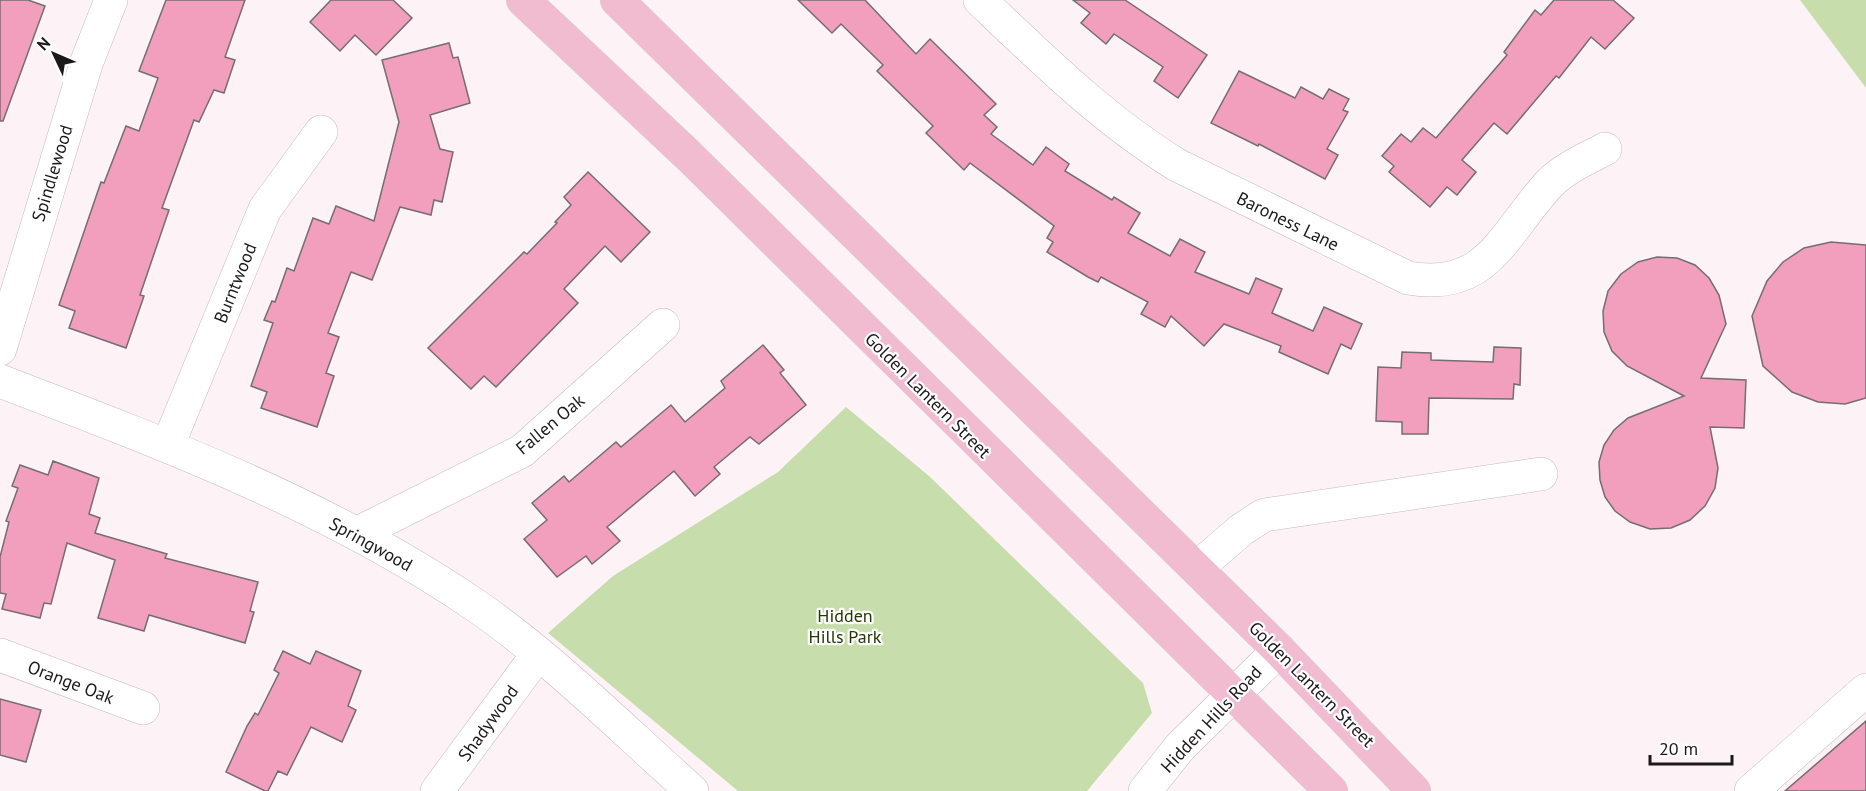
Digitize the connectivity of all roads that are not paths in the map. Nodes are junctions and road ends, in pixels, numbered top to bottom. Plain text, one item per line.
1 (111, 0) edge
2 (523, 0) edge
3 (617, 0) edge
4 (985, 2) edge
5 (321, 132) dead end
6 (1605, 149) dead end
7 (663, 325) dead end
8 (0, 349) edge
9 (0, 381) edge
10 (168, 445) junction
11 (1541, 474) dead end
12 (358, 533) junction
13 (1197, 568) junction
14 (1279, 650) junction
15 (538, 654) junction
16 (0, 655) edge
17 (1866, 690) edge
18 (1233, 692) junction
19 (143, 708) dead end
20 (437, 791) edge
21 (692, 791) edge
22 (1145, 791) edge
23 (1331, 791) edge
24 (1414, 791) edge
25 (1751, 791) edge

1 - 8 street, Spindlewood
2 - 18 main road, Golden Lantern Street
3 - 13 main road, Golden Lantern Street
4 - 6 street, Baroness Lane
5 - 10 street, Burntwood
7 - 12 street, Fallen Oak
9 - 10 street, Springwood
10 - 12 street, Springwood
11 - 13 street
12 - 15 street, Springwood
13 - 14 main road, Golden Lantern Street
14 - 18 street, Hidden Hills Road
14 - 24 main road, Golden Lantern Street
15 - 20 street, Shadywood
15 - 21 street, Springwood
16 - 19 street, Orange Oak
17 - 25 street
18 - 22 street, Hidden Hills Road
18 - 23 main road, Golden Lantern Street

